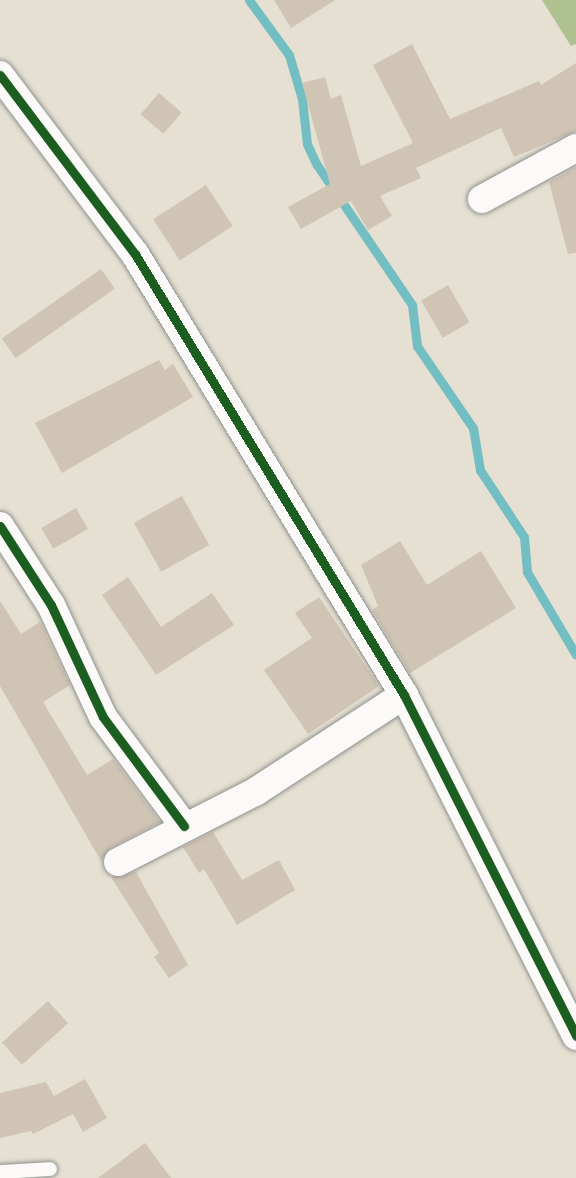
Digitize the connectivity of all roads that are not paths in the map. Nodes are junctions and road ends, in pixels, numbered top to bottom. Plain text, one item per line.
1 (0, 75) edge
2 (576, 148) edge
3 (482, 199) dead end
4 (0, 526) edge
5 (404, 695) junction
6 (184, 826) junction
7 (118, 862) dead end
8 (576, 1036) edge
9 (50, 1169) dead end
10 (0, 1172) edge

1 - 5 street
2 - 3 street
4 - 6 street
5 - 6 street
5 - 8 street
6 - 7 street
9 - 10 lane

